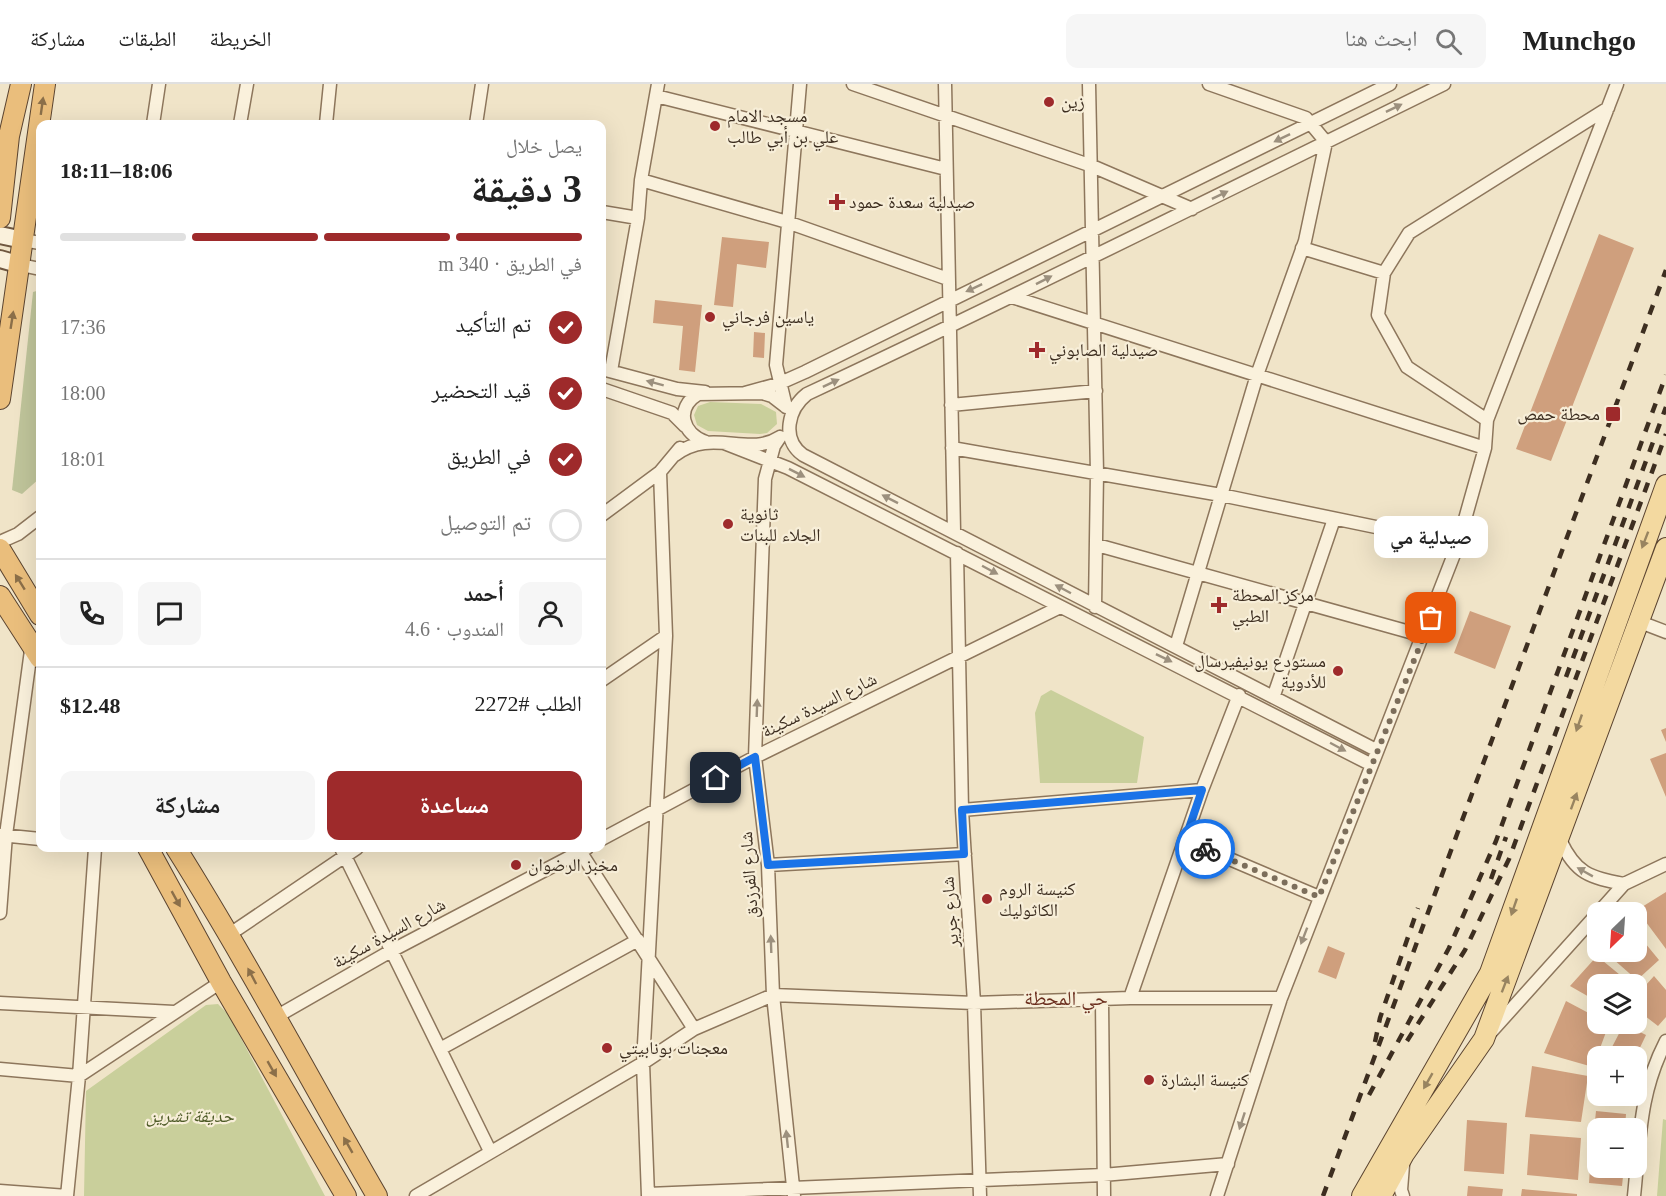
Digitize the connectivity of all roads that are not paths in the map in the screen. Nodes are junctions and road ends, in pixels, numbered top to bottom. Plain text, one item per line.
1 (21, 84) edge
2 (45, 84) edge
3 (159, 84) edge
4 (247, 84) edge
5 (330, 84) edge
6 (482, 84) edge
7 (800, 84) edge
8 (853, 84) edge
9 (945, 84) edge
10 (1089, 84) edge
11 (1209, 84) edge
12 (1390, 84) edge
13 (1444, 84) edge
14 (1617, 84) edge
15 (657, 90) edge
16 (1608, 108) junction
17 (946, 116) junction
18 (42, 120) edge
19 (154, 120) edge
20 (241, 120) edge
21 (326, 120) edge
22 (477, 120) edge
23 (1311, 124) junction
24 (795, 130) junction
25 (1326, 142) junction
26 (1092, 166) junction
27 (946, 170) junction
28 (641, 180) junction
29 (36, 193) edge
30 (1163, 196) junction
31 (1192, 209) junction
32 (606, 213) edge
33 (0, 218) edge
34 (638, 218) junction
35 (787, 222) junction
36 (1091, 233) junction
37 (0, 235) edge
38 (32, 242) edge
39 (1302, 248) junction
40 (1091, 256) junction
41 (0, 259) edge
42 (31, 267) edge
43 (1384, 273) junction
44 (948, 279) junction
45 (1012, 297) junction
46 (948, 301) junction
47 (1094, 323) junction
48 (950, 327) junction
49 (776, 365) junction
50 (606, 370) edge
51 (1257, 375) junction
52 (778, 384) junction
53 (606, 390) edge
54 (1096, 391) junction
55 (709, 392) junction
56 (749, 392) junction
57 (0, 399) edge
58 (951, 405) junction
59 (787, 413) junction
60 (1487, 420) junction
61 (684, 424) junction
62 (780, 437) junction
63 (706, 442) junction
64 (724, 443) junction
65 (952, 448) junction
66 (1485, 448) junction
67 (746, 450) junction
68 (675, 455) junction
69 (769, 459) junction
70 (660, 472) junction
71 (1097, 473) junction
72 (765, 479) junction
73 (1666, 485) edge
74 (1221, 495) junction
75 (606, 512) edge
76 (1334, 519) junction
77 (36, 520) edge
78 (954, 531) junction
79 (0, 542) edge
80 (1458, 544) junction
81 (1097, 545) junction
82 (1666, 548) edge
83 (0, 549) edge
84 (957, 553) junction
85 (1200, 573) junction
86 (0, 596) edge
87 (1305, 603) junction
88 (1060, 607) junction
89 (1095, 607) junction
90 (36, 608) edge
91 (1640, 622) junction
92 (1666, 632) edge
93 (666, 636) junction
94 (1424, 636) junction
95 (1176, 646) junction
96 (36, 650) edge
97 (958, 657) junction
98 (606, 677) edge
99 (1239, 695) junction
100 (1274, 695) junction
101 (1376, 750) junction
102 (755, 757) junction
103 (1371, 764) junction
104 (1202, 790) junction
105 (656, 809) junction
106 (962, 810) junction
107 (3, 835) edge
108 (606, 837) edge
109 (36, 839) edge
110 (1185, 840) junction
111 (1560, 840) junction
112 (95, 852) edge
113 (150, 852) edge
114 (179, 852) edge
115 (343, 852) edge
116 (576, 852) edge
117 (584, 852) edge
118 (964, 854) junction
119 (1666, 864) edge
120 (768, 865) junction
121 (1624, 884) junction
122 (1319, 897) junction
123 (1608, 902) edge
124 (0, 913) edge
125 (1587, 925) edge
126 (230, 934) junction
127 (638, 940) junction
128 (392, 951) junction
129 (648, 959) junction
130 (221, 982) junction
131 (773, 995) junction
132 (1130, 998) junction
133 (1281, 998) junction
134 (1102, 1001) junction
135 (0, 1003) edge
136 (974, 1003) junction
137 (82, 1007) junction
138 (174, 1012) junction
139 (274, 1018) junction
140 (694, 1029) junction
141 (1484, 1039) junction
142 (1666, 1041) edge
143 (440, 1049) junction
144 (643, 1063) junction
145 (0, 1069) edge
146 (79, 1077) junction
147 (490, 1151) junction
148 (1404, 1154) junction
149 (1228, 1164) junction
150 (1103, 1175) junction
151 (979, 1179) junction
152 (0, 1191) edge
153 (794, 1191) edge
154 (648, 1195) edge
155 (345, 1196) edge
156 (377, 1196) edge
157 (416, 1196) edge
158 (980, 1196) edge
159 (1104, 1196) edge
160 (1217, 1196) edge
161 (1362, 1196) edge
162 (1381, 1196) edge
163 (1403, 1196) edge
164 (1634, 1196) edge

1 - 33 highway
18 -> 2 highway
3 - 19 street
4 - 20 street
5 - 21 street
6 - 22 street
7 - 24 street
8 - 17 street
9 - 17 street
10 - 26 street
11 - 23 street
12 - 23 street
25 -> 13 street, شارع الفرزدق
14 - 16 street
15 - 24 street
15 - 28 street
16 - 43 street
16 - 60 street
17 - 26 street
17 - 27 street
23 - 25 street
23 -> 30 street
24 - 27 street
24 - 35 street
31 -> 25 street, شارع الفرزدق
25 - 39 street
26 - 30 street
26 - 36 street
27 - 44 street
28 - 34 street
28 - 35 street
38 -> 29 highway
30 - 31 street
30 - 36 street
31 - 40 street, شارع الفرزدق
32 - 34 street
34 - 50 street
35 - 44 street
35 - 49 street
36 - 40 street
36 -> 46 street
37 - 38 main road
38 - 42 highway
39 - 43 street
39 - 51 street
45 -> 40 street, شارع الفرزدق
40 - 47 street
41 - 42 main road
57 -> 42 highway
43 - 60 street
44 - 46 street
45 - 47 street
45 - 48 street, شارع الفرزدق
46 - 48 street
46 - 52 street
47 - 51 street
47 - 54 street
48 - 58 street
59 -> 48 street, شارع الفرزدق
49 - 52 street
49 - 56 street
55 -> 50 street
51 - 66 street
51 - 74 street
52 - 56 street
52 - 59 street
53 - 61 street
54 - 58 street
54 - 71 street
55 - 56 street
55 - 61 street
56 - 59 street
58 - 65 street
59 - 62 street, شارع الفرزدق
78 -> 59 street
60 - 66 street
61 - 63 street
61 - 68 street
62 - 64 street
62 - 69 street, شارع الفرزدق
63 - 64 street
63 - 68 street
64 - 67 street
65 - 71 street
65 - 78 street
66 - 80 street
67 - 69 street
67 - 72 street
68 - 70 street
69 - 72 street, شارع الفرزدق
69 -> 84 street
70 - 75 street
70 - 93 street
71 - 74 street
71 - 81 street
102 -> 72 street, شارع الفرزدق
73 -> 161 main road
74 - 76 street
74 - 85 street
76 - 80 street
76 - 87 street
77 - 79 street
89 -> 78 street
80 - 94 street
81 - 85 street
81 - 89 street
82 - 91 main road
90 -> 83 highway
84 -> 88 street
84 - 97 street, شارع جرير
85 - 87 street
85 - 95 street
86 - 96 highway
87 - 94 street
87 - 100 street
88 - 97 street, شارع السيدة سكينة
88 -> 99 street
89 - 95 street
91 - 92 street
111 -> 91 main road
93 - 98 street
93 - 105 street
94 - 101 street
95 - 100 street
96 - 107 street
97 - 102 street, شارع السيدة سكينة
97 - 106 street, شارع جرير
99 -> 103 street
99 - 104 street
100 - 101 street
101 - 103 street
102 - 105 street, شارع السيدة سكينة
102 - 120 street, شارع الفرزدق
103 - 122 street
104 - 106 street
104 - 110 street
105 - 108 street, شارع السيدة سكينة
105 - 129 street
106 - 118 street, شارع جرير
107 - 109 street
107 - 124 street
110 - 122 street
110 - 132 street
121 -> 111 street
141 -> 111 main road
112 - 137 street
113 -> 130 highway
114 - 126 highway
115 - 126 street
115 - 128 street
116 - 128 street, شارع السيدة سكينة
117 - 127 street
118 - 120 street
118 - 136 street, شارع جرير
119 - 121 street
131 -> 120 street, شارع الفرزدق
121 - 123 street
122 -> 133 street
125 - 141 street
139 -> 126 highway
127 - 129 street
127 - 143 street
128 - 139 street, شارع السيدة سكينة
128 - 143 street
129 - 140 street
129 - 144 street
130 - 138 street
130 -> 155 highway
131 - 136 street
131 - 140 street
153 -> 131 street, شارع الفرزدق
132 - 133 street
132 - 134 street
133 -> 149 street
134 - 136 street
134 - 150 street
135 - 137 street
136 - 151 street, شارع جرير
137 - 138 street
137 - 146 street
138 - 146 street
156 -> 139 highway
140 - 144 street
141 - 148 main road
142 - 164 street
143 - 147 street
144 - 147 street
144 - 154 street
145 - 146 street
146 - 152 street
147 - 157 street
148 - 162 main road
148 - 163 street
149 - 150 street
149 - 160 street
150 - 151 street
150 - 159 street
151 - 153 street
151 - 158 street, شارع جرير
153 - 154 street

